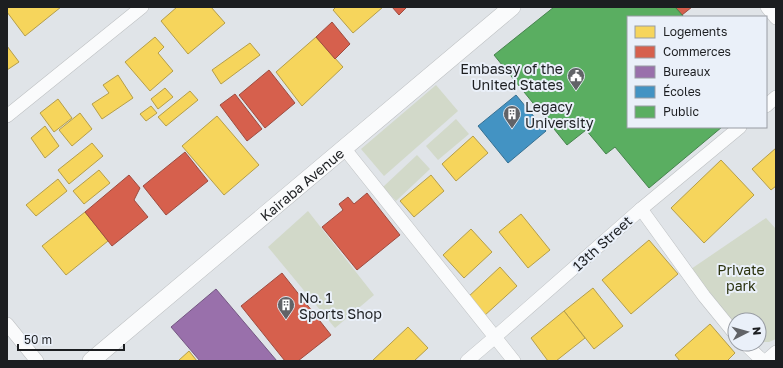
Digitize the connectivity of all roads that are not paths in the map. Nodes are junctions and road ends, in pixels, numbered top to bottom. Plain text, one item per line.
1 (142, 7) edge
2 (512, 7) edge
3 (767, 7) edge
4 (776, 18) edge
5 (776, 97) edge
6 (767, 105) edge
7 (7, 116) edge
8 (739, 128) edge
9 (344, 148) junction
10 (641, 208) junction
11 (7, 324) edge
12 (727, 324) edge
13 (494, 338) junction
14 (754, 352) edge
15 (776, 352) edge
16 (37, 361) edge
17 (90, 361) edge
18 (466, 361) edge
19 (514, 361) edge
20 (765, 361) edge

1 - 7 street
2 - 9 street, Kairaba Avenue
3 - 4 street
5 - 6 street
8 - 10 street, 13th Street
9 - 13 street
9 - 17 street, Kairaba Avenue
10 - 12 street
10 - 13 street, 13th Street
11 - 16 street
13 - 18 street, 13th Street
13 - 19 street
14 - 20 street
15 - 20 street

